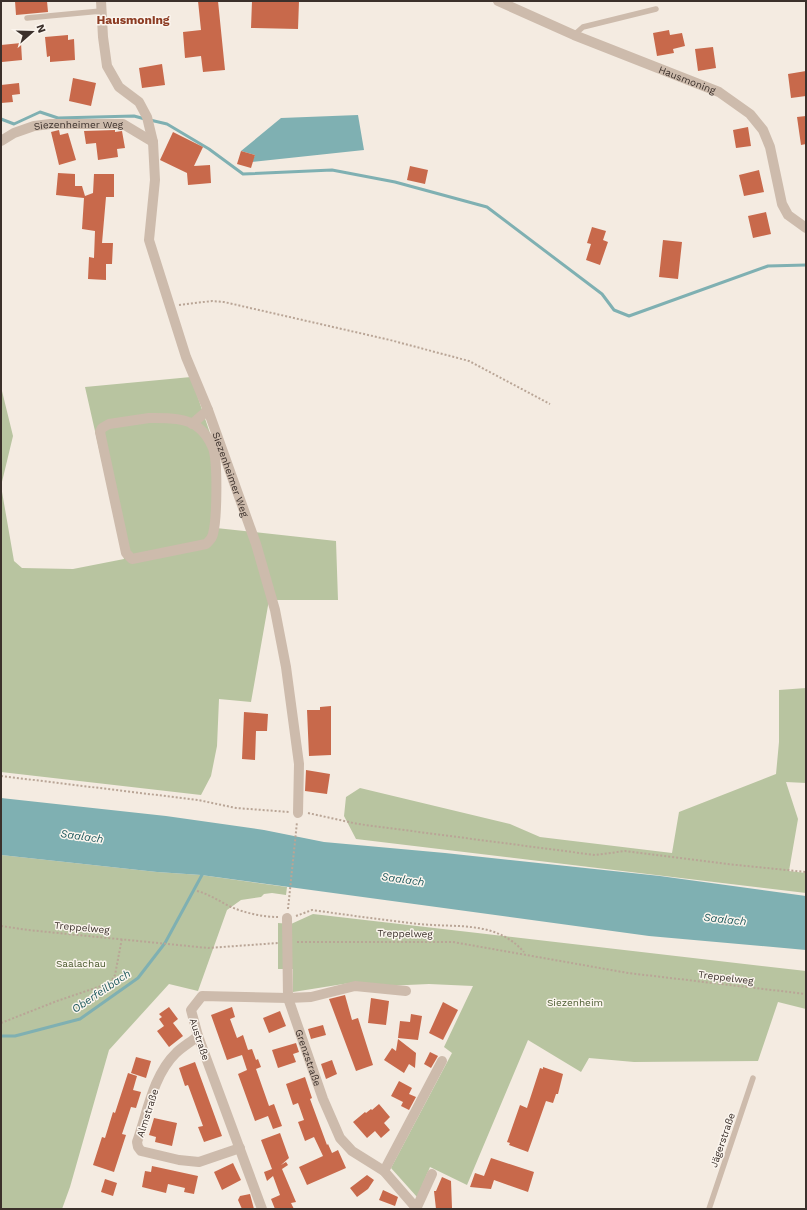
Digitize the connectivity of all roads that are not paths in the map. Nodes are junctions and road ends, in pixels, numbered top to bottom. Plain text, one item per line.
1 (498, 1) edge
2 (101, 6) edge
3 (656, 9) dead end
4 (27, 18) dead end
5 (574, 34) junction
6 (1, 142) edge
7 (153, 142) junction
8 (806, 228) edge
9 (208, 410) junction
10 (192, 424) junction
11 (298, 816) road end
12 (287, 915) road end
13 (406, 991) dead end
14 (288, 998) junction
15 (198, 1036) junction
16 (442, 1061) dead end
17 (753, 1078) dead end
18 (240, 1148) junction
19 (384, 1172) junction
20 (432, 1174) dead end
21 (417, 1208) edge
22 (262, 1209) edge
23 (709, 1209) edge

1 - 5 street, Hausmoning
2 - 4 lane
2 - 7 street, Siezenheimer Weg
3 - 5 lane
5 - 8 street, Hausmoning
6 - 7 street, Siezenheimer Weg
7 - 9 street, Siezenheimer Weg
9 - 10 street
9 - 11 street, Siezenheimer Weg
10 - 10 street
12 - 14 street, Grenzstraße
13 - 14 street, Austraße
14 - 15 street, Austraße
14 - 19 street, Grenzstraße
15 - 18 street, Austraße
15 - 18 street, Almstraße
16 - 19 street
17 - 23 lane, Jägerstraße
18 - 22 street, Austraße
19 - 21 street, Grenzstraße
20 - 21 street

